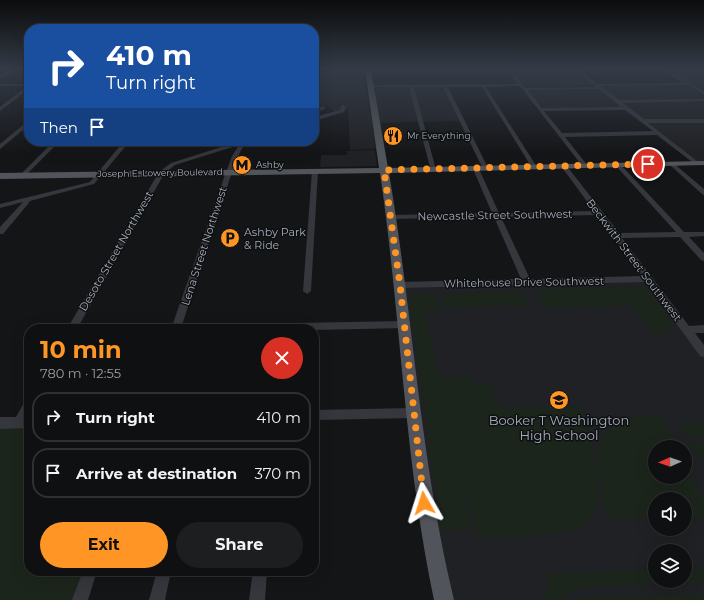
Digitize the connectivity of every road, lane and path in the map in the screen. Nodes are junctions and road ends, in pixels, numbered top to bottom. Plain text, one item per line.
1 (16, 98) edge
2 (373, 98) edge
3 (414, 98) edge
4 (454, 98) edge
5 (491, 98) edge
6 (531, 98) edge
7 (613, 98) edge
8 (704, 100) edge
9 (618, 102) junction
10 (343, 107) dead end
11 (1, 108) edge
12 (323, 108) dead end
13 (627, 108) junction
14 (319, 109) edge
15 (540, 110) junction
16 (319, 118) edge
17 (643, 121) junction
18 (704, 121) edge
19 (24, 126) edge
20 (659, 133) junction
21 (560, 135) junction
22 (52, 146) edge
23 (123, 146) edge
24 (229, 146) edge
25 (241, 146) edge
26 (0, 147) edge
27 (701, 163) edge
28 (672, 164) junction
29 (618, 165) junction
30 (564, 166) junction
31 (585, 166) junction
32 (534, 167) junction
33 (480, 168) junction
34 (384, 170) junction
35 (433, 170) junction
36 (315, 171) junction
37 (229, 172) junction
38 (160, 173) junction
39 (99, 174) junction
40 (0, 176) edge
41 (22, 176) junction
42 (704, 193) edge
43 (27, 199) junction
44 (0, 206) edge
45 (599, 213) junction
46 (497, 215) junction
47 (391, 218) junction
48 (0, 232) edge
49 (682, 234) junction
50 (704, 234) edge
51 (616, 236) junction
52 (704, 258) edge
53 (648, 279) junction
54 (527, 282) junction
55 (400, 285) junction
56 (307, 291) dead end
57 (75, 324) edge
58 (178, 324) edge
59 (404, 325) junction
60 (319, 326) edge
61 (704, 329) edge
62 (686, 330) junction
63 (704, 353) edge
64 (414, 413) junction
65 (319, 415) edge
66 (0, 423) edge
67 (24, 423) edge
68 (88, 576) edge
69 (163, 576) edge
70 (259, 576) edge
71 (80, 600) edge
72 (157, 600) edge
73 (257, 600) edge
74 (444, 600) edge

1 - 11 street
2 - 34 main road
3 - 35 street
4 - 33 street
5 - 32 street
6 - 15 street
7 - 9 street
8 - 9 street
9 - 13 street
10 - 16 street
12 - 14 street
13 - 15 street
13 - 17 street
15 - 21 street
17 - 18 street
17 - 20 street
19 - 26 street
20 - 21 street
20 - 27 street
21 - 31 street
22 - 41 street
23 - 39 street
24 - 38 street
25 - 37 street, Lena Street Northwest
27 - 28 main road, Joseph E. Lowery Boulevard
28 - 29 main road, Joseph E. Lowery Boulevard
28 - 42 street
29 - 31 main road, Joseph E. Lowery Boulevard
29 - 49 street
30 - 31 main road, Joseph E. Lowery Boulevard
30 - 32 main road, Joseph E. Lowery Boulevard
30 - 45 street, Beckwith Street Southwest
32 - 33 main road, Joseph E. Lowery Boulevard
33 - 35 main road, Joseph E. Lowery Boulevard
33 - 46 street
34 - 35 main road, Joseph E. Lowery Boulevard
34 - 36 main road, Joseph E. Lowery Boulevard
34 - 47 main road
36 - 37 main road, Joseph E. Lowery Boulevard
36 - 56 street
37 - 38 main road, Joseph E. Lowery Boulevard
37 - 58 street, Lena Street Northwest
38 - 39 main road, Joseph E. Lowery Boulevard
38 - 57 street, Desoto Street Northwest
39 - 41 main road, Joseph E. Lowery Boulevard
39 - 43 street
40 - 41 main road, Joseph E. Lowery Boulevard
43 - 44 street
43 - 48 street
45 - 46 street, Newcastle Street Southwest
45 - 51 street, Beckwith Street Southwest
46 - 47 street, Newcastle Street Southwest
46 - 54 street
47 - 55 main road
49 - 50 street
49 - 51 street
49 - 52 street
51 - 53 street, Beckwith Street Southwest
53 - 54 street, Whitehouse Drive Southwest
53 - 62 street, Beckwith Street Southwest
54 - 55 street, Whitehouse Drive Southwest
55 - 59 main road
59 - 60 street
59 - 64 main road
61 - 62 street
62 - 63 street, Beckwith Street Southwest
64 - 65 street
64 - 74 main road
66 - 67 street
68 - 71 street
69 - 72 street
70 - 73 street

